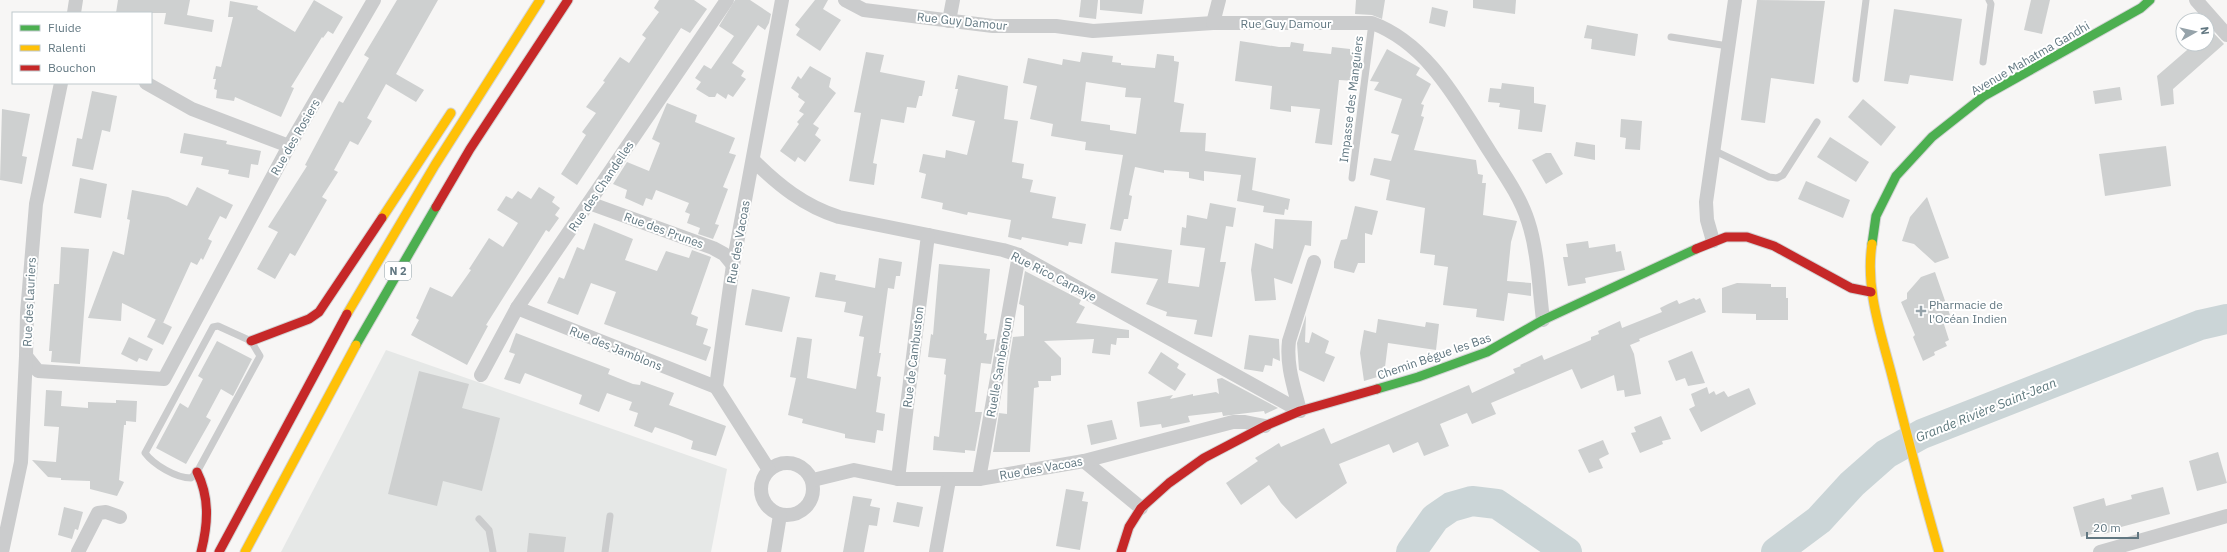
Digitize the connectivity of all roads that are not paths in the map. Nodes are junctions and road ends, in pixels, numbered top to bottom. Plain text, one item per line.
1 (76, 0) edge
2 (374, 0) edge
3 (540, 0) edge
4 (568, 0) edge
5 (727, 0) edge
6 (782, 0) edge
7 (846, 0) edge
8 (953, 0) edge
9 (1219, 0) edge
10 (1735, 0) edge
11 (1866, 0) edge
12 (1989, 0) edge
13 (2150, 0) edge
14 (2196, 0) edge
15 (74, 12) edge
16 (949, 21) junction
17 (1213, 23) junction
18 (1372, 23) junction
19 (2227, 35) edge
20 (1671, 37) dead end
21 (1728, 46) junction
22 (1983, 62) dead end
23 (1856, 79) dead end
24 (485, 83) junction
25 (61, 84) edge
26 (148, 84) edge
27 (1817, 122) dead end
28 (289, 146) junction
29 (1713, 150) junction
30 (753, 160) junction
31 (1352, 178) dead end
32 (589, 203) junction
33 (928, 235) junction
34 (1713, 241) junction
35 (1019, 256) junction
36 (1314, 262) dead end
37 (733, 265) junction
38 (218, 275) joint
39 (1872, 292) junction
40 (517, 308) junction
41 (1543, 320) junction
42 (251, 341) junction
43 (26, 356) junction
44 (481, 375) dead end
45 (716, 387) junction
46 (1300, 411) junction
47 (1265, 426) junction
48 (1084, 461) junction
49 (769, 470) junction
50 (197, 472) junction
51 (898, 479) junction
52 (979, 479) junction
53 (813, 480) junction
54 (949, 480) junction
55 (1141, 508) junction
56 (780, 515) junction
57 (610, 516) dead end
58 (2227, 516) edge
59 (120, 517) dead end
60 (479, 519) dead end
61 (2, 544) edge
62 (78, 552) edge
63 (201, 552) edge
64 (218, 552) edge
65 (245, 552) edge
66 (493, 552) edge
67 (605, 552) edge
68 (774, 552) edge
69 (936, 552) edge
70 (1121, 552) edge
71 (1940, 552) edge
72 (2100, 552) edge

1 - 15 street
2 - 28 street, Rue des Rosiers
3 - 24 main road, N 2
4 - 65 main road, N 2
5 - 32 street, Rue des Chandelles
6 - 30 street, Rue des Vacoas
7 - 16 street, Rue Guy Damour
8 - 16 street
9 - 17 street
10 - 21 street
11 - 23 lane
12 - 22 lane
13 - 39 main road, Avenue Mahatma Gandhi
14 - 19 street
16 - 17 street, Rue Guy Damour
17 - 18 street, Rue Guy Damour
18 - 31 lane, Impasse des Manguiers
18 - 41 street, Rue Guy Damour
20 - 21 lane
21 - 29 street
24 - 42 main road
24 - 64 main road, N 2
25 - 43 street, Rue des Lauriers
26 - 28 street
27 - 29 lane
28 - 38 street, Rue des Rosiers
29 - 34 street
30 - 33 street, Rue Rico Carpaye
30 - 37 street, Rue des Vacoas
32 - 37 street, Rue des Prunes
32 - 40 street, Rue des Chandelles
33 - 35 street, Rue Rico Carpaye
33 - 51 street, Rue de Cambuston
34 - 39 main road, Chemin Bégue les Bas
34 - 41 main road, Chemin Bégue les Bas
35 - 46 street, Rue Rico Carpaye
35 - 52 street, Ruelle Sambenoun
36 - 46 street
37 - 45 street, Rue des Vacoas
38 - 43 street, Rue des Lauriers
39 - 71 main road, Avenue Mahatma Gandhi
40 - 44 street, Rue des Chandelles
40 - 45 street, Rue des Jamblons
41 - 46 main road, Chemin Bégue les Bas
42 - 50 lane
42 - 50 lane
43 - 61 street
45 - 49 street
46 - 47 main road, Chemin Bégue les Bas
47 - 48 street, Rue des Vacoas
47 - 55 main road, Chemin Bégue les Bas
48 - 52 street, Rue des Vacoas
48 - 55 street
49 - 53 street
49 - 56 street
50 - 63 main road
51 - 53 street, Rue des Vacoas
51 - 54 street, Rue des Vacoas
52 - 54 street, Rue des Vacoas
53 - 56 street
54 - 69 street
55 - 70 main road, Chemin Bégue les Bas
56 - 68 street
57 - 67 lane
58 - 72 street
59 - 62 street
60 - 66 lane

